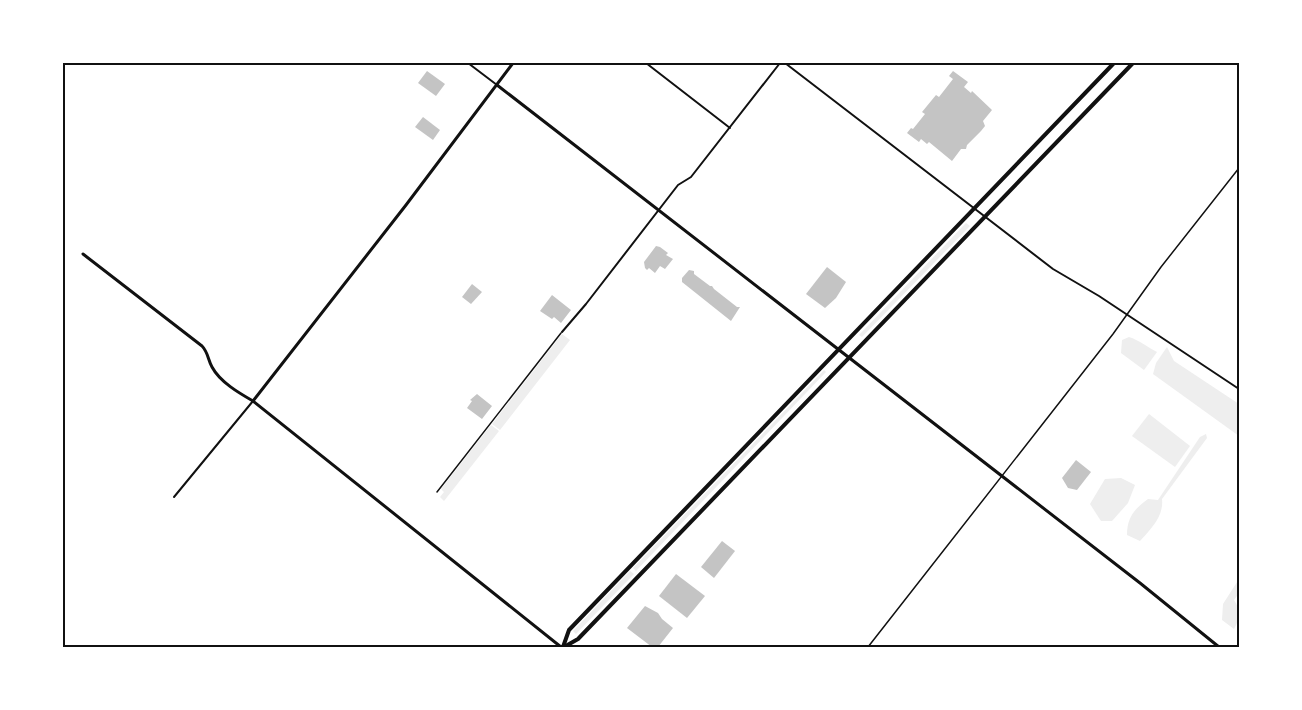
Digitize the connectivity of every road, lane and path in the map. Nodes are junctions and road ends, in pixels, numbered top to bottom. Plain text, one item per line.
1 (468, 63) edge
2 (513, 63) edge
3 (646, 63) edge
4 (780, 63) edge
5 (785, 63) edge
6 (1114, 63) edge
7 (1133, 63) edge
8 (497, 86) junction
9 (730, 129) junction
10 (1239, 168) edge
11 (974, 208) junction
12 (658, 209) junction
13 (986, 217) junction
14 (83, 254) dead end
15 (1128, 315) junction
16 (562, 332) joint
17 (838, 349) junction
18 (849, 358) junction
19 (1239, 389) edge
20 (253, 401) junction
21 (1002, 477) junction
22 (437, 492) dead end
23 (174, 497) dead end
24 (563, 647) edge
25 (868, 647) edge
26 (1219, 647) edge

1 - 8 street
2 - 8 street
3 - 9 street
4 - 9 street
5 - 11 street
6 - 11 main road
7 - 13 main road
8 - 12 street
8 - 20 street
9 - 12 street
10 - 15 street
11 - 13 street
11 - 17 main road
12 - 16 street
12 - 17 street
13 - 15 street
13 - 18 main road
14 - 20 street
15 - 19 street
15 - 21 street
16 - 22 street
17 - 18 street
17 - 24 main road
18 - 21 street
18 - 24 main road
20 - 23 street
20 - 24 street
21 - 25 street
21 - 26 street

